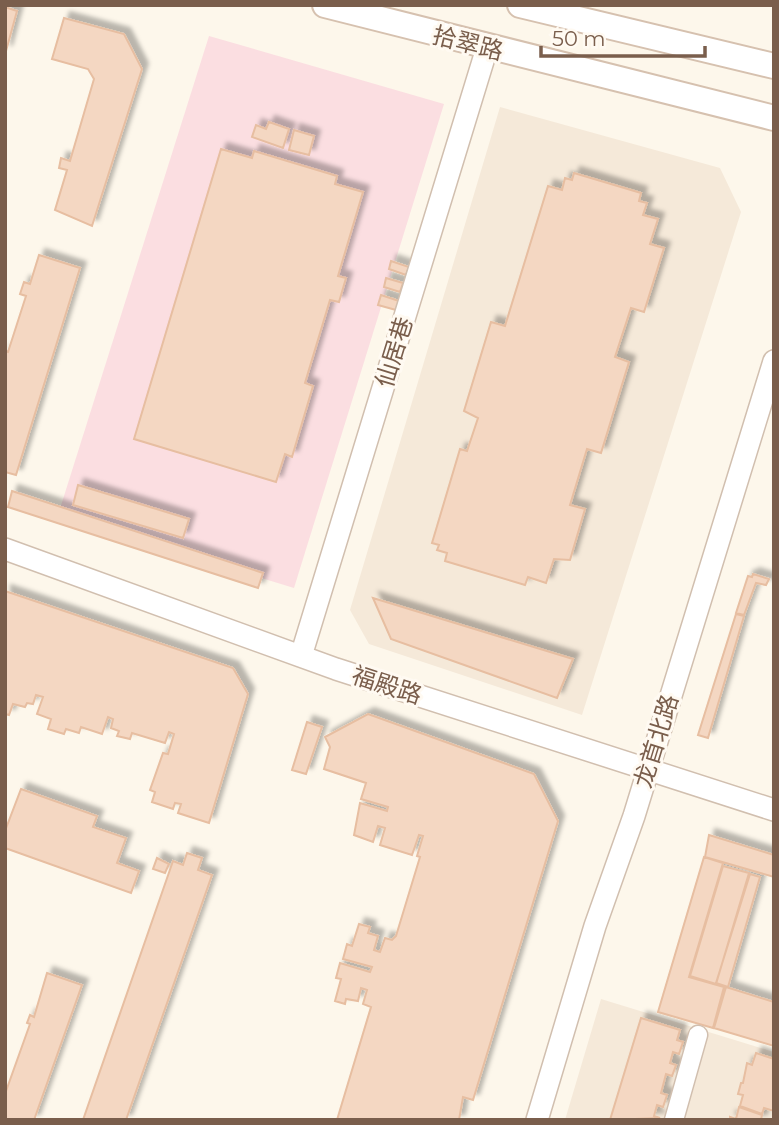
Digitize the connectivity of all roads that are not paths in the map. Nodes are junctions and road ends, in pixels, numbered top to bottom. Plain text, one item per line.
1 (325, 5) edge
2 (520, 5) edge
3 (487, 48) junction
4 (774, 66) edge
5 (774, 118) edge
6 (774, 361) edge
7 (5, 549) edge
8 (301, 656) junction
9 (647, 770) junction
10 (774, 810) edge
11 (698, 1035) dead end
12 (537, 1120) edge
13 (674, 1120) edge

1 - 3 main road, 拾翠路
2 - 4 main road, 拾翠路
3 - 5 main road, 拾翠路
3 - 8 street, 仙居巷
6 - 9 street, 龙首北路
7 - 8 street, 福殿路
8 - 9 street, 福殿路
9 - 10 street, 福殿路
9 - 12 street, 龙首北路
11 - 13 street

